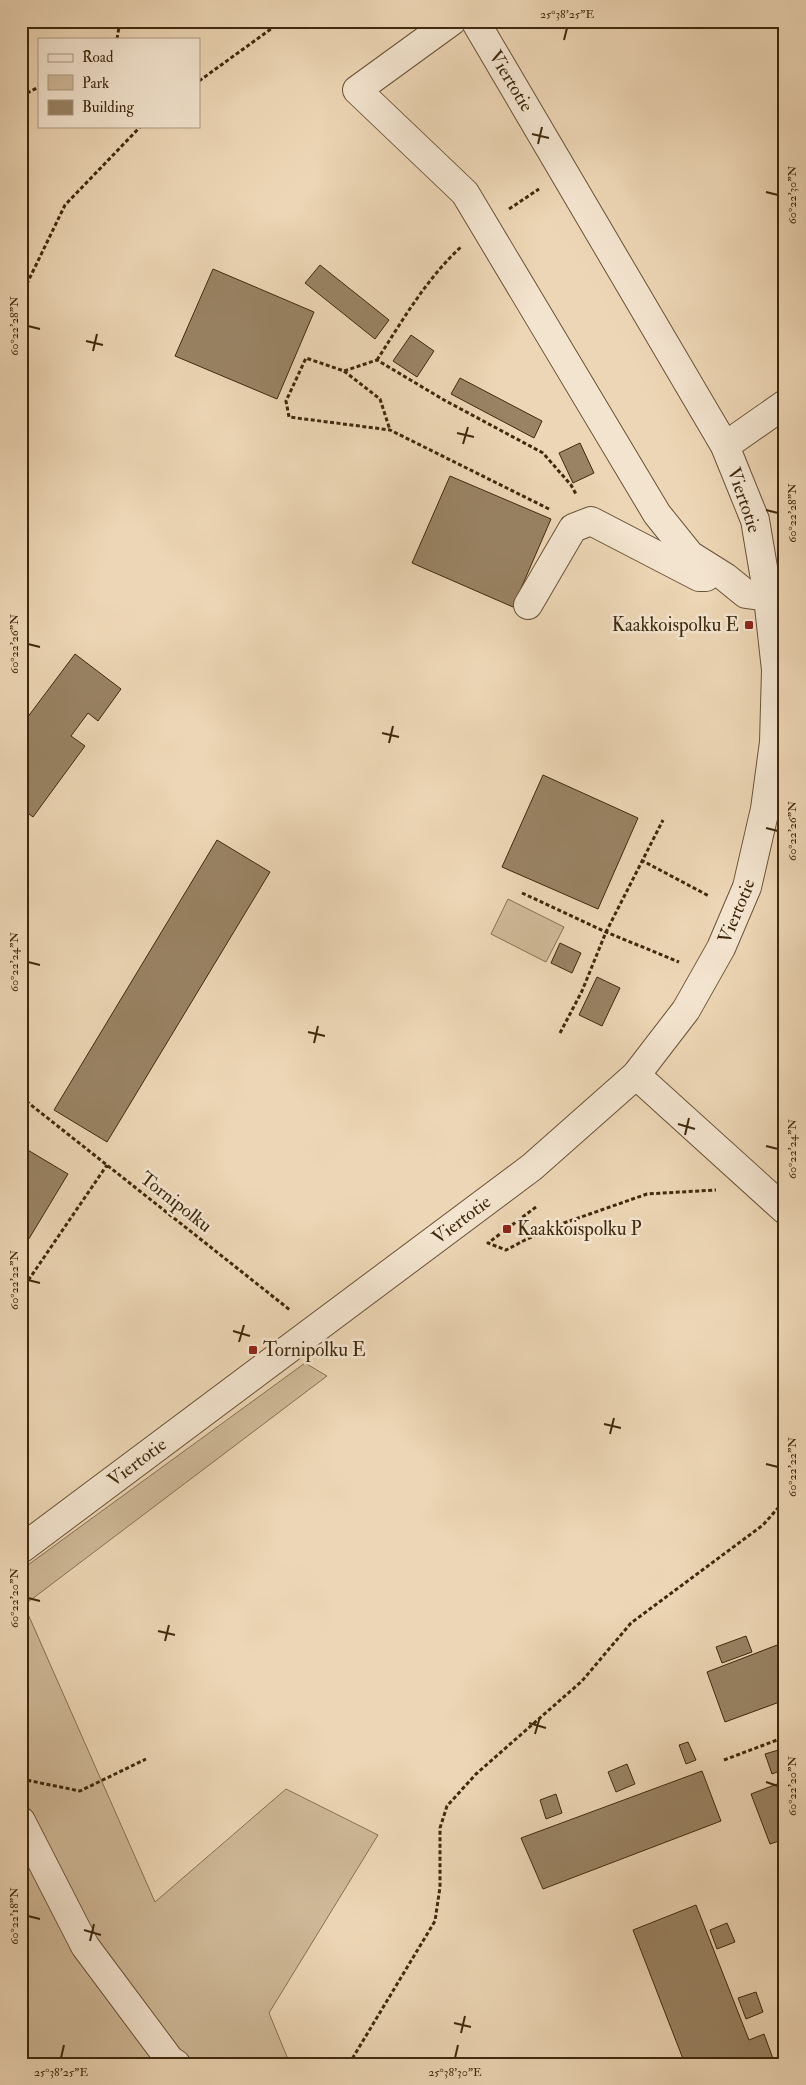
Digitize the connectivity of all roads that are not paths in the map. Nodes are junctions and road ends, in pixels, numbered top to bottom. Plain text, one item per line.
1 (452, 21) edge
2 (475, 21) edge
3 (785, 404) edge
4 (726, 446) junction
5 (725, 577) junction
6 (768, 597) junction
7 (528, 605) dead end
8 (636, 1075) junction
9 (785, 1210) edge
10 (21, 1549) edge
11 (21, 1821) edge
12 (176, 2064) edge

1 - 5 street
2 - 4 street, Viertotie
3 - 4 street
4 - 6 street, Viertotie
5 - 6 street
5 - 7 street
6 - 8 street, Viertotie
8 - 9 street
8 - 10 street, Viertotie
11 - 12 street

